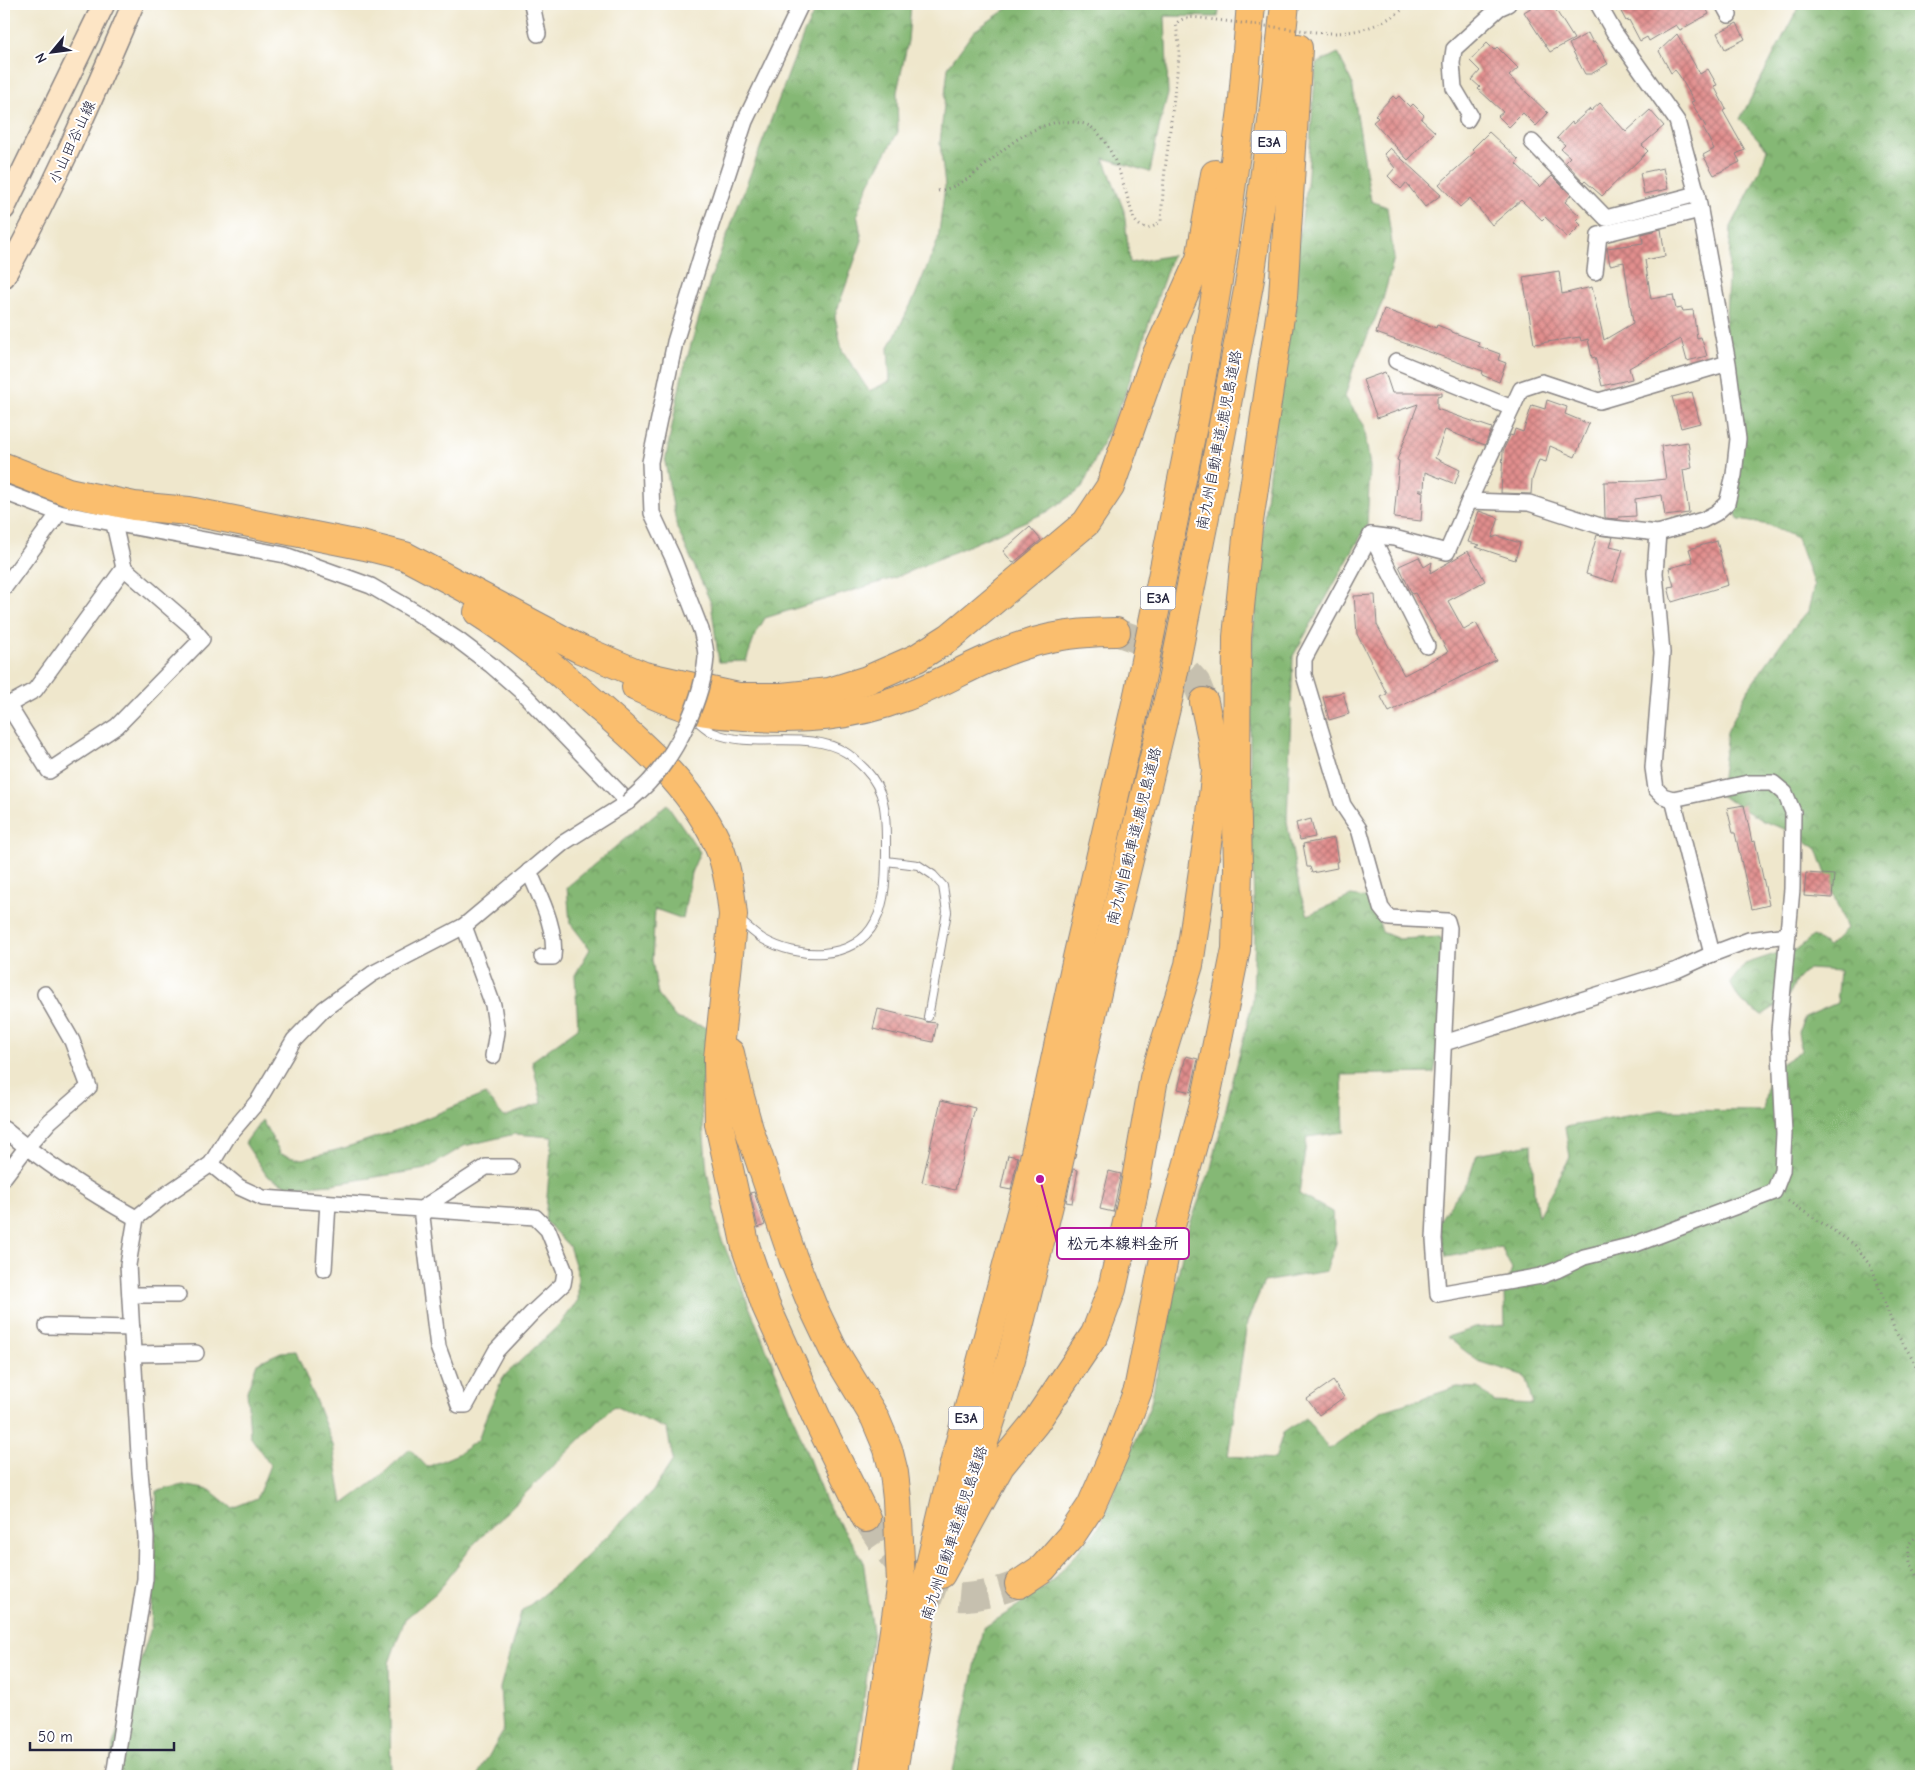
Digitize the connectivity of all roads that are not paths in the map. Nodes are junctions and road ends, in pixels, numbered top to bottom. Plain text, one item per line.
1 (104, 4) edge
2 (133, 4) edge
3 (532, 4) edge
4 (801, 4) edge
5 (1244, 4) edge
6 (1251, 4) edge
7 (1284, 4) edge
8 (1301, 4) edge
9 (1508, 4) edge
10 (1598, 4) edge
11 (538, 34) dead end
12 (1467, 120) dead end
13 (1532, 142) dead end
14 (1697, 194) junction
15 (4, 208) edge
16 (1700, 210) junction
17 (1595, 272) dead end
18 (4, 277) edge
19 (1396, 361) dead end
20 (1728, 363) junction
21 (1512, 408) junction
22 (4, 467) edge
23 (4, 492) edge
24 (1469, 501) junction
25 (59, 513) junction
26 (114, 524) junction
27 (1658, 533) junction
28 (1371, 535) junction
29 (365, 546) junction
30 (124, 568) junction
31 (4, 588) edge
32 (505, 608) junction
33 (1116, 632) tunnel mouth
34 (1427, 646) dead end
35 (672, 702) junction
36 (1204, 702) tunnel mouth
37 (1673, 799) junction
38 (628, 802) junction
39 (886, 861) junction
40 (529, 871) junction
41 (733, 915) junction
42 (464, 926) junction
43 (1787, 935) junction
44 (728, 949) junction
45 (1712, 954) junction
46 (542, 957) dead end
47 (45, 994) dead end
48 (928, 1017) dead end
49 (1444, 1043) junction
50 (493, 1056) dead end
51 (4, 1129) edge
52 (26, 1148) junction
53 (211, 1164) junction
54 (511, 1167) dead end
55 (4, 1175) edge
56 (328, 1203) junction
57 (421, 1209) junction
58 (136, 1218) junction
59 (324, 1269) dead end
60 (130, 1295) junction
61 (178, 1296) dead end
62 (47, 1326) dead end
63 (132, 1328) junction
64 (196, 1353) dead end
65 (133, 1354) junction
66 (866, 1518) tunnel mouth
67 (941, 1574) junction
68 (1019, 1584) tunnel mouth
69 (913, 1653) junction
70 (114, 1776) edge
71 (873, 1776) edge
72 (892, 1776) edge

1 - 15 main road, 小山田谷山線
2 - 18 main road, 小山田谷山線
3 - 11 street
4 - 38 street, bridge
5 - 32 highway
6 - 69 highway, 南九州自動車道;鹿児島道路 / E3A
7 - 67 highway, 南九州自動車道;鹿児島道路 / E3A
8 - 68 highway
9 - 12 street
10 - 14 street
13 - 14 street
14 - 16 street
16 - 17 street
16 - 20 street
19 - 21 street
20 - 21 street
20 - 27 street
21 - 24 street
22 - 29 highway
23 - 25 street
24 - 27 street
24 - 28 street
25 - 26 street
25 - 31 street
26 - 30 street
26 - 38 street
27 - 37 street
28 - 34 street
28 - 49 street
29 - 32 highway
29 - 41 highway
30 - 30 street
32 - 35 highway
33 - 35 highway
35 - 39 lane
36 - 67 highway
37 - 43 street
37 - 45 street
38 - 40 street
39 - 41 lane
39 - 48 lane
40 - 42 street
40 - 46 street
41 - 44 highway
42 - 50 street
42 - 53 street
43 - 45 street
43 - 49 street
44 - 66 highway
44 - 71 highway
45 - 49 street
47 - 52 street
51 - 52 street
52 - 55 street
52 - 58 street
53 - 56 street
53 - 58 street
54 - 57 street
56 - 57 street
56 - 59 street
57 - 57 street
58 - 60 street
60 - 61 street
60 - 63 street
62 - 63 street
63 - 65 street
64 - 65 street
65 - 70 street
67 - 69 highway, 南九州自動車道;鹿児島道路 / E3A
69 - 72 highway, 南九州自動車道;鹿児島道路 / E3A

